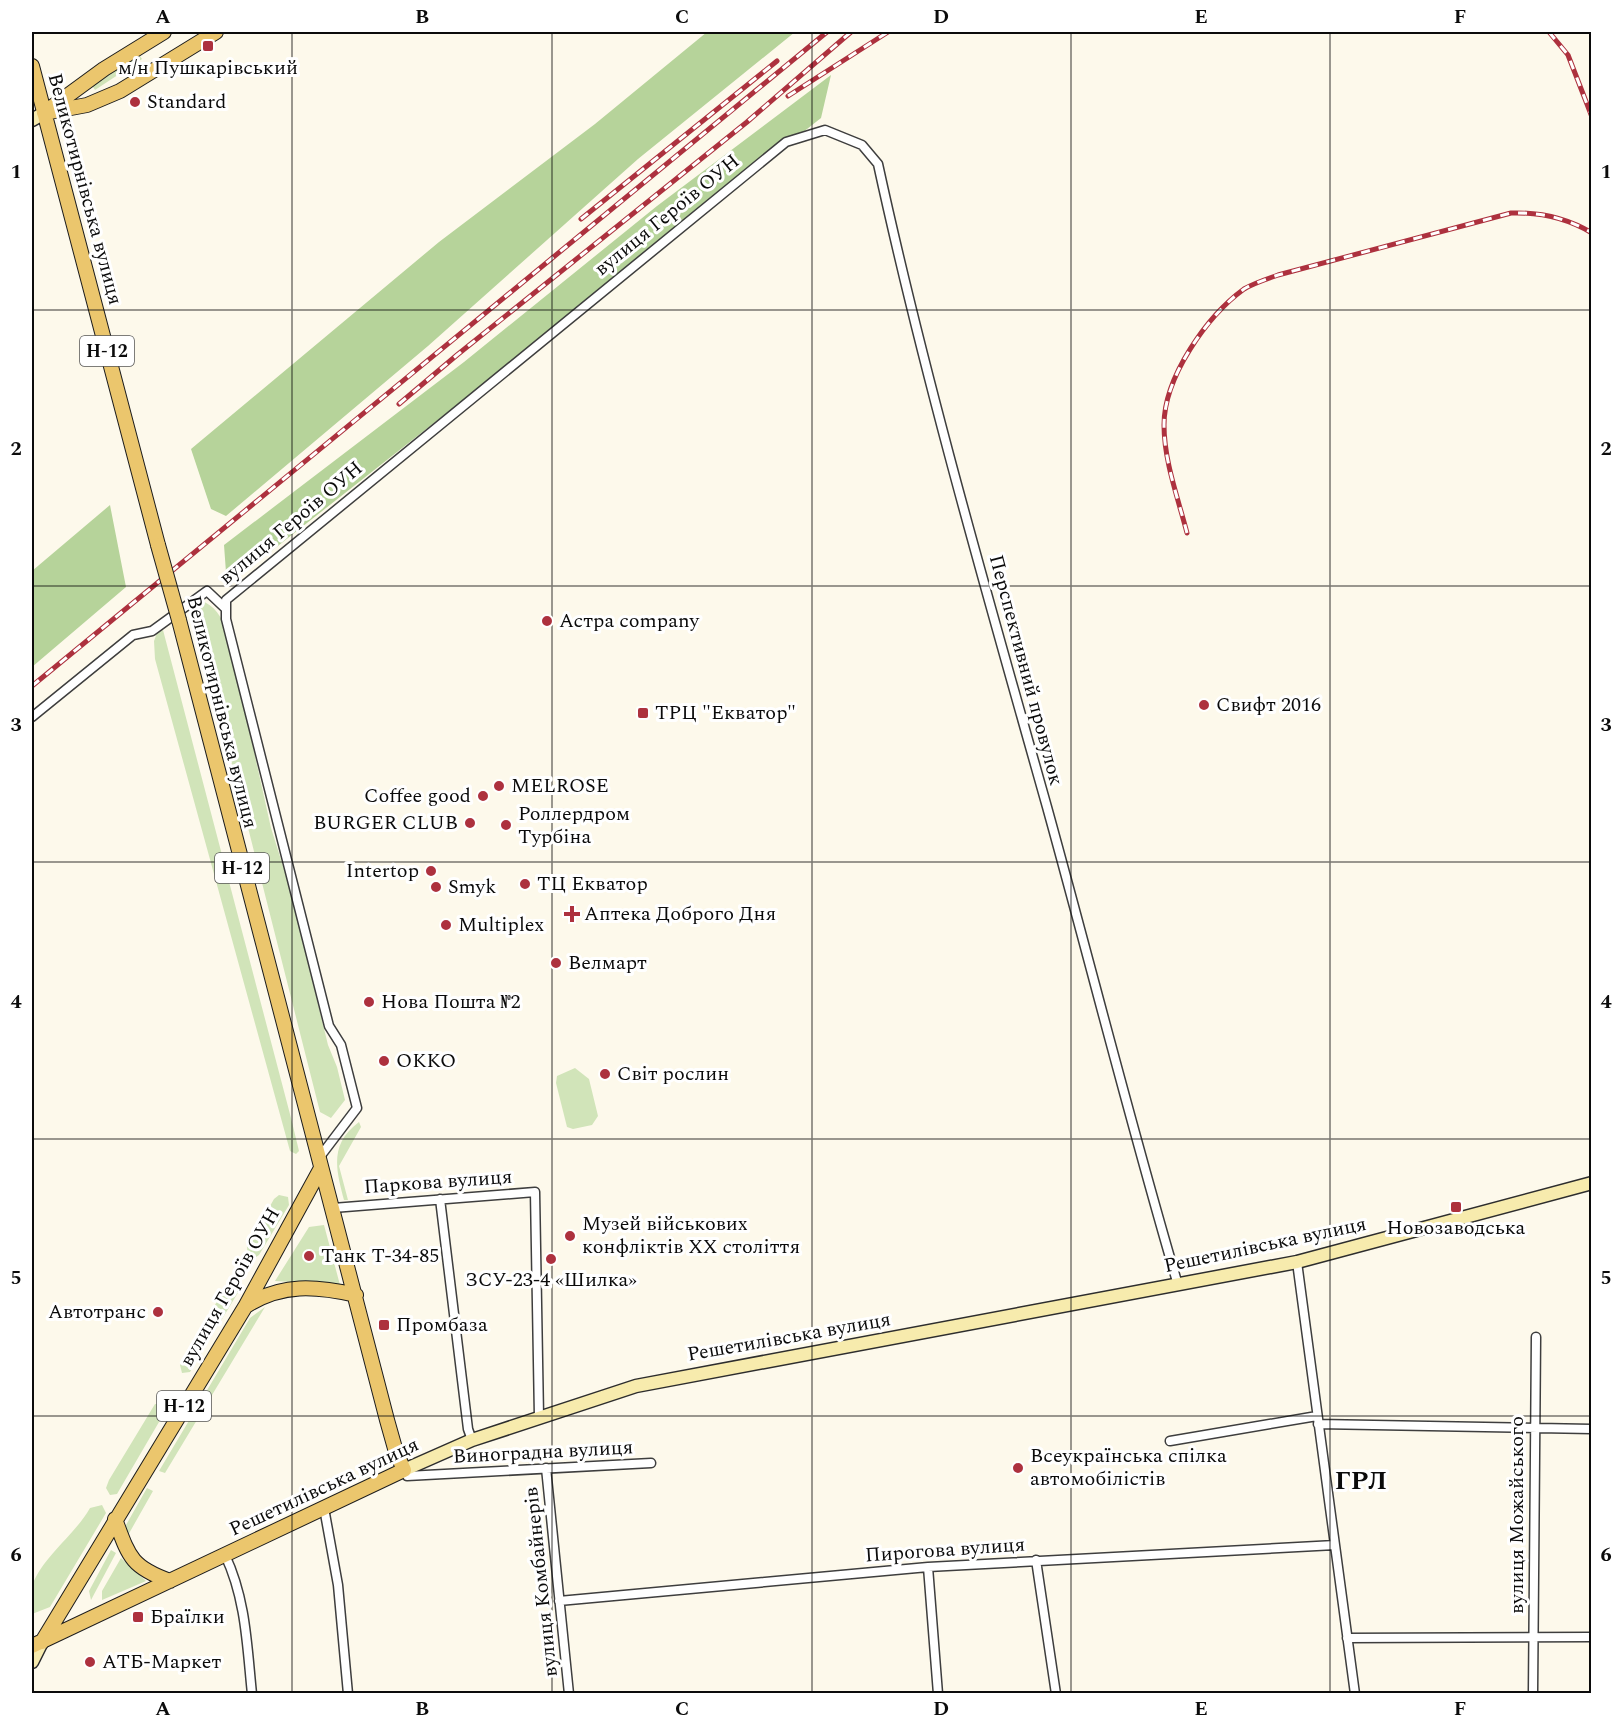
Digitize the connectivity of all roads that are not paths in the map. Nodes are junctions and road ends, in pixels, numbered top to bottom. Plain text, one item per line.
1 (164, 32) edge
2 (216, 32) edge
3 (140, 47) junction
4 (32, 66) edge
5 (154, 69) junction
6 (44, 113) junction
7 (32, 120) edge
8 (786, 142) joint
9 (225, 608) junction
10 (32, 717) edge
11 (320, 1163) junction
12 (1592, 1183) edge
13 (440, 1199) junction
14 (333, 1208) junction
15 (1297, 1262) junction
16 (1178, 1285) junction
17 (356, 1296) junction
18 (245, 1307) junction
19 (1536, 1337) dead end
20 (539, 1417) junction
21 (1318, 1420) junction
22 (1533, 1429) junction
23 (1592, 1429) edge
24 (472, 1440) junction
25 (1170, 1440) dead end
26 (651, 1463) dead end
27 (546, 1468) junction
28 (404, 1470) junction
29 (324, 1508) junction
30 (115, 1519) junction
31 (1335, 1545) junction
32 (225, 1555) junction
33 (1036, 1560) junction
34 (928, 1567) junction
35 (170, 1581) junction
36 (559, 1601) junction
37 (1533, 1636) junction
38 (1592, 1637) edge
39 (1347, 1638) junction
40 (37, 1644) edge
41 (32, 1662) edge
42 (252, 1694) edge
43 (348, 1694) edge
44 (569, 1694) edge
45 (938, 1694) edge
46 (1056, 1694) edge
47 (1354, 1694) edge
48 (1533, 1694) edge

1 - 3 main road
2 - 5 main road
3 - 5 main road
3 - 6 main road
4 - 6 main road, Великотирнівська вулиця
5 - 6 main road
6 - 7 street
6 - 11 main road, Великотирнівська вулиця / Н-12, bridge
8 - 9 street, вулиця Героїв ОУН
8 - 16 street, Перспективний провулок
9 - 10 street
9 - 11 street, вулиця Героїв ОУН
11 - 14 main road, Великотирнівська вулиця / Н-12
11 - 18 main road, вулиця Героїв ОУН / Н-12
12 - 15 street, Решетилівська вулиця
13 - 14 street, Паркова вулиця
13 - 20 street, Паркова вулиця
13 - 24 street
14 - 17 main road, Великотирнівська вулиця / Н-12
15 - 16 street, Решетилівська вулиця
15 - 21 street
16 - 20 street, Решетилівська вулиця
17 - 18 main road
17 - 28 main road, Великотирнівська вулиця / Н-12
18 - 30 main road, вулиця Героїв ОУН / Н-12
19 - 22 street, вулиця Можайського
20 - 24 street, Решетилівська вулиця
21 - 22 street
21 - 25 street
21 - 31 street
22 - 23 street
22 - 37 street, вулиця Можайського
24 - 28 street, Решетилівська вулиця
26 - 27 street, Виноградна вулиця
27 - 28 street, Виноградна вулиця
27 - 36 street, вулиця Комбайнерів
28 - 29 main road, Решетилівська вулиця
29 - 32 main road, Решетилівська вулиця
29 - 43 street
30 - 35 main road
30 - 40 main road, вулиця Героїв ОУН / Н-12
31 - 33 street, Пирогова вулиця
31 - 39 street
32 - 35 main road, Решетилівська вулиця
32 - 42 street
33 - 34 street, Пирогова вулиця
33 - 46 street
34 - 36 street, Пирогова вулиця
34 - 45 street
35 - 40 main road, Решетилівська вулиця
36 - 44 street, вулиця Комбайнерів
37 - 38 street
37 - 39 street
37 - 48 street, вулиця Можайського
39 - 47 street
40 - 41 street

